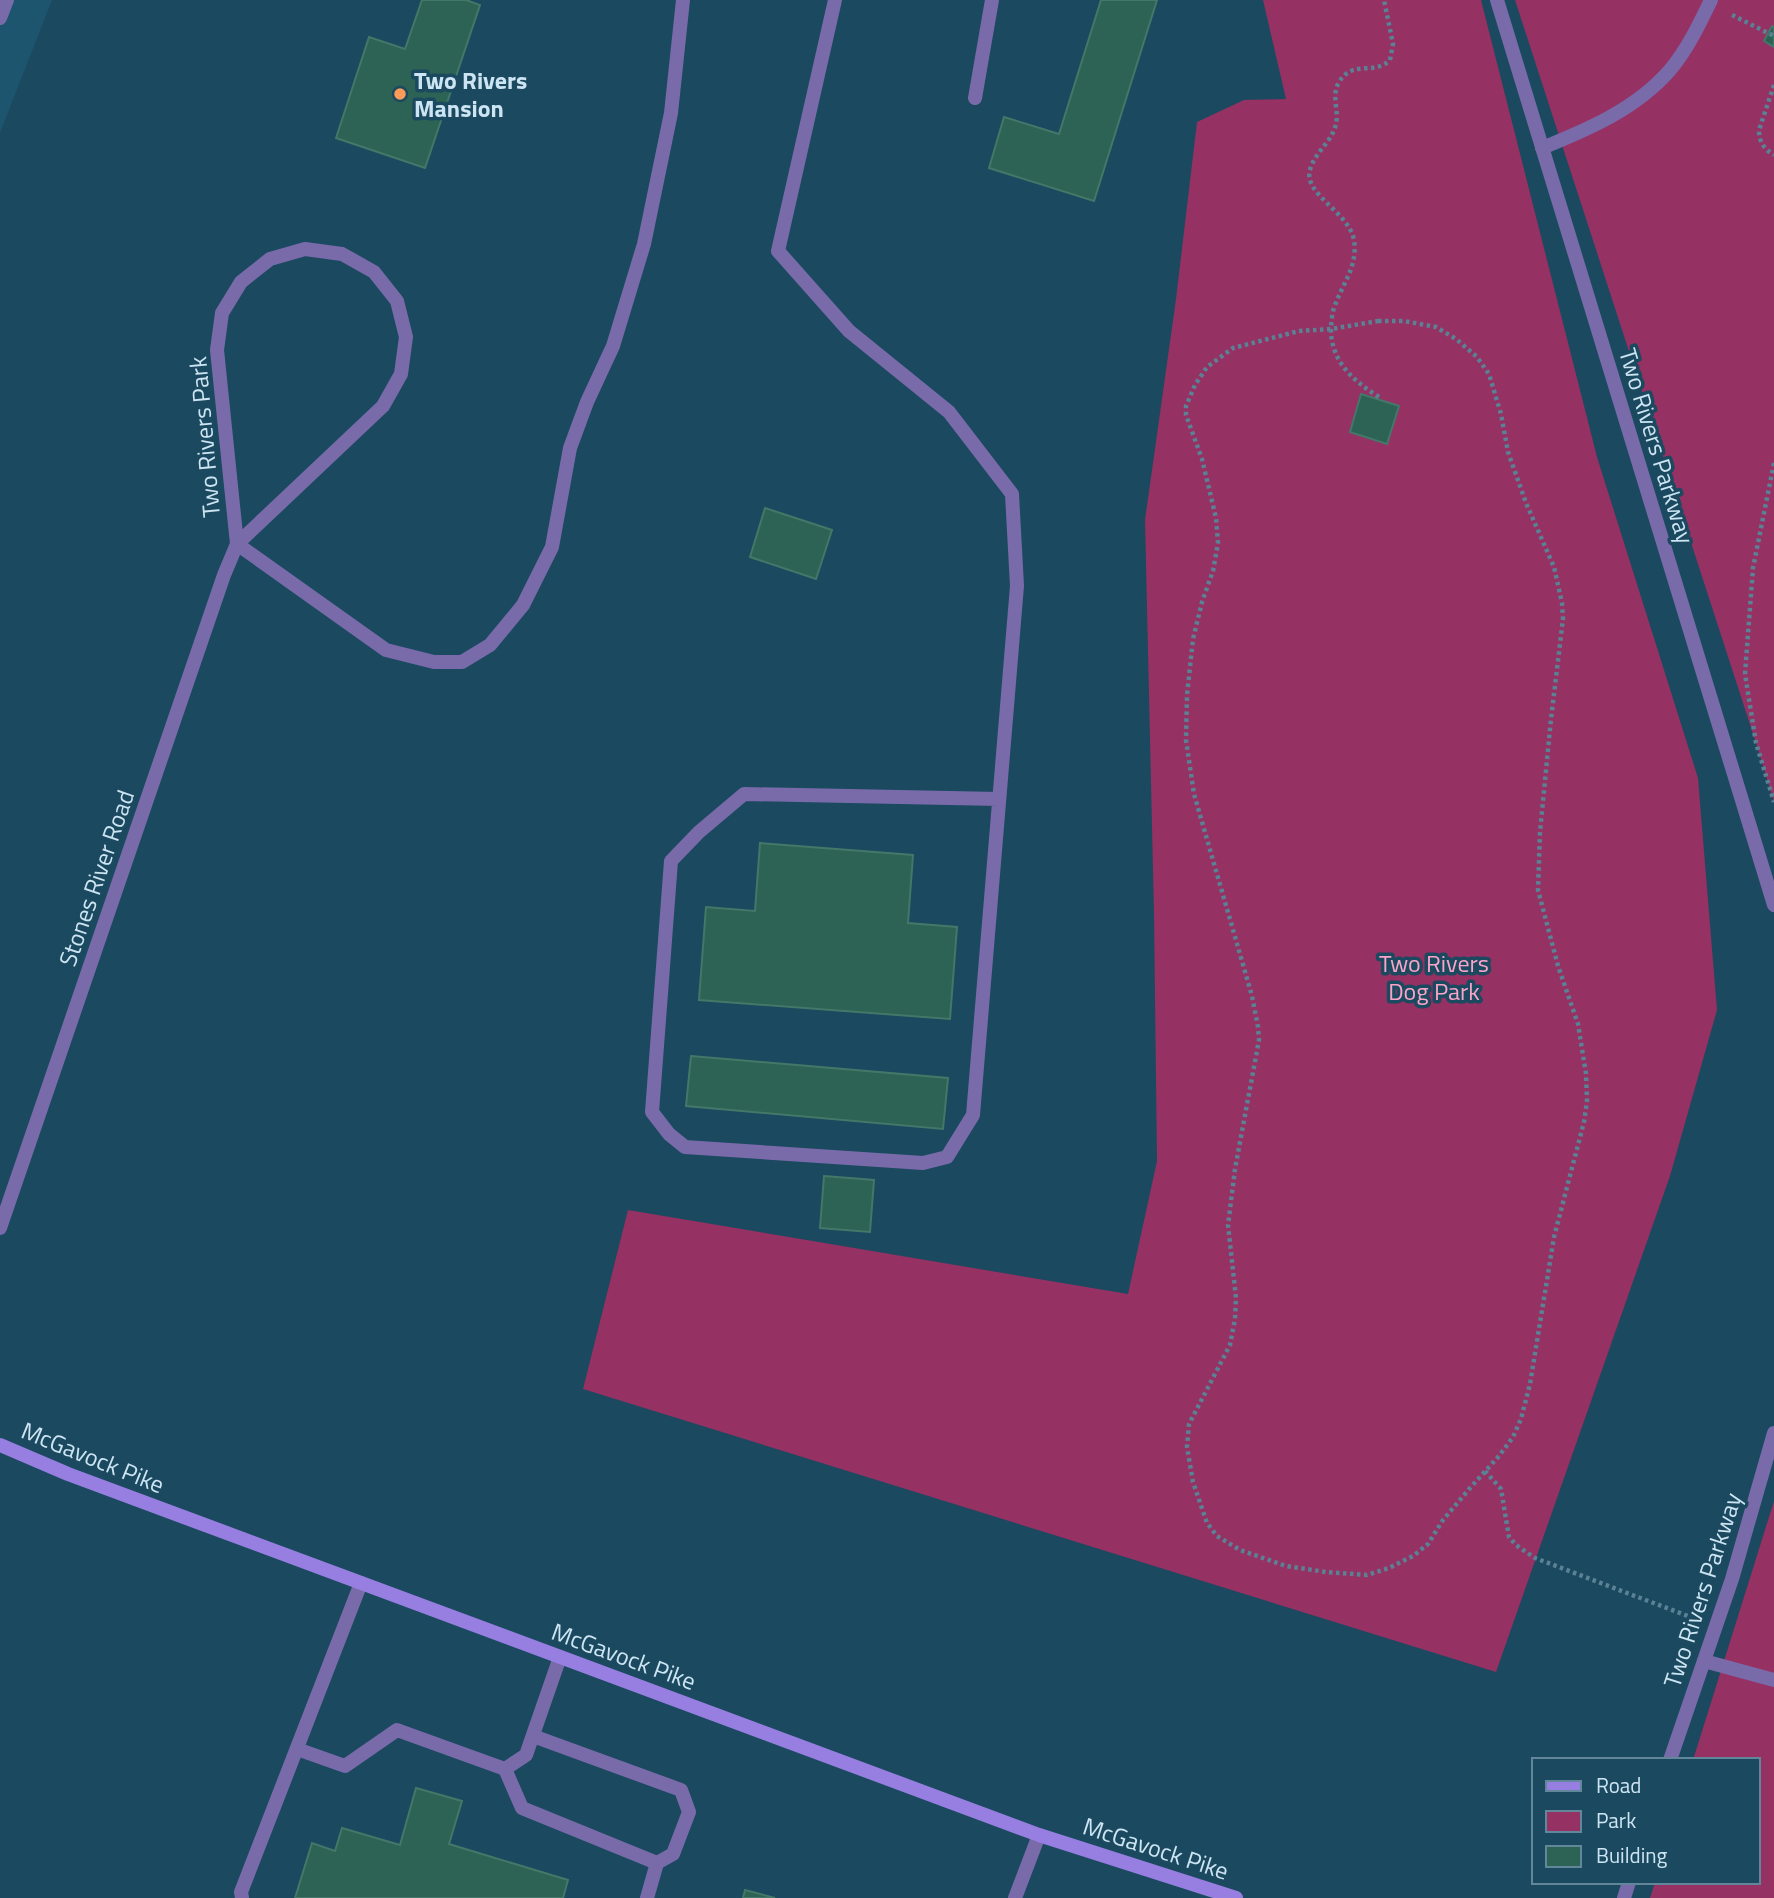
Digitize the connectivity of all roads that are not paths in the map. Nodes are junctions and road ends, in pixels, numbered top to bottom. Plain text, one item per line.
1 (7, 0) edge
2 (683, 0) edge
3 (835, 0) edge
4 (992, 0) edge
5 (1497, 0) edge
6 (1710, 2) edge
7 (0, 18) edge
8 (975, 98) dead end
9 (1542, 148) junction
10 (237, 544) junction
11 (999, 799) junction
12 (1774, 905) edge
13 (0, 1228) edge
14 (1774, 1433) edge
15 (0, 1445) edge
16 (361, 1583) junction
17 (560, 1657) junction
18 (1704, 1661) junction
19 (1774, 1680) edge
20 (533, 1736) junction
21 (297, 1749) junction
22 (1671, 1758) edge
23 (505, 1769) junction
24 (1039, 1835) junction
25 (657, 1863) junction
26 (242, 1898) edge
27 (647, 1898) edge
28 (1015, 1898) edge
29 (1236, 1898) edge

1 - 7 street
2 - 10 street
3 - 11 street
4 - 8 street
5 - 9 street, Two Rivers Parkway
6 - 9 street
9 - 12 street, Two Rivers Parkway
10 - 10 street, Two Rivers Park
10 - 13 street, Stones River Road
11 - 11 street
14 - 18 street, Two Rivers Parkway
15 - 16 main road, McGavock Pike
16 - 17 main road, McGavock Pike
16 - 21 street
17 - 20 street
17 - 24 main road, McGavock Pike
18 - 19 street
18 - 22 street, Two Rivers Parkway
20 - 23 street
20 - 25 street
21 - 23 street
21 - 26 street
23 - 25 street
24 - 28 street
24 - 29 main road, McGavock Pike
25 - 27 street

